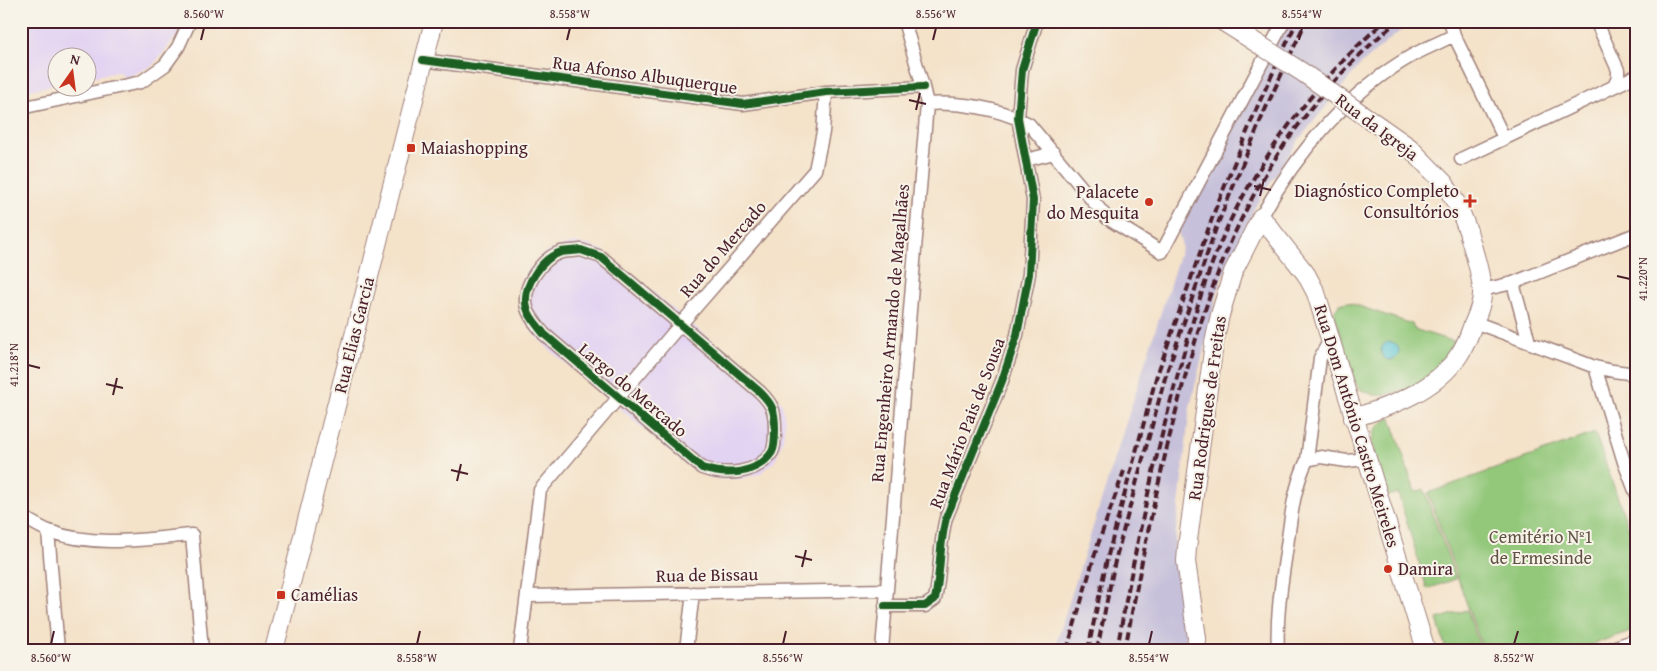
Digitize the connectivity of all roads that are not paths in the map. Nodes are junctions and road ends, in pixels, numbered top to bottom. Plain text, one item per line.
1 (190, 21) edge
2 (434, 21) edge
3 (904, 21) edge
4 (1037, 21) edge
5 (1222, 21) edge
6 (1284, 21) edge
7 (1450, 21) edge
8 (1596, 21) edge
9 (1454, 35) junction
10 (423, 60) junction
11 (1618, 70) junction
12 (1634, 77) edge
13 (1614, 86) junction
14 (923, 87) junction
15 (826, 92) junction
16 (926, 104) junction
17 (21, 108) edge
18 (1018, 118) junction
19 (1504, 138) junction
20 (1054, 154) junction
21 (1461, 159) dead end
22 (1026, 160) junction
23 (1261, 217) junction
24 (1636, 234) edge
25 (1513, 283) junction
26 (1482, 290) junction
27 (1474, 322) junction
28 (680, 325) junction
29 (1331, 338) junction
30 (1529, 342) junction
31 (1595, 367) junction
32 (1636, 374) edge
33 (618, 397) junction
34 (1353, 418) junction
35 (1367, 459) junction
36 (1307, 460) junction
37 (1636, 493) edge
38 (21, 516) edge
39 (48, 531) junction
40 (887, 590) junction
41 (693, 593) junction
42 (527, 596) junction
43 (886, 606) junction
44 (1636, 640) edge
45 (1198, 646) edge
46 (58, 650) edge
47 (200, 650) edge
48 (274, 650) edge
49 (520, 650) edge
50 (686, 650) edge
51 (882, 650) edge
52 (1278, 650) edge
53 (1426, 650) edge
54 (1606, 650) edge

1 - 17 street
2 - 10 main road, Rua Elias Garcia
3 - 14 street, Rua Engenheiro Armando de Magalhães
4 - 18 street, Rua Mário Pais de Sousa
5 - 26 main road, Rua da Igreja, bridge
6 - 20 street
7 - 9 street
8 - 11 street
9 - 19 street
9 - 23 street, Rua Rodrigues de Freitas
10 - 15 street, Rua Afonso Albuquerque
10 - 48 main road, Rua Elias Garcia
11 - 12 street
11 - 13 street
12 - 13 street
13 - 19 street
14 - 15 street, Rua Afonso Albuquerque
14 - 16 street, Rua Engenheiro Armando de Magalhães
15 - 28 street, Rua do Mercado
16 - 18 street
16 - 40 street, Rua Engenheiro Armando de Magalhães
18 - 20 street
18 - 22 street, Rua Mário Pais de Sousa
19 - 21 street
20 - 22 street
22 - 43 street, Rua Mário Pais de Sousa
23 - 29 main road, Rua Dom António Castro Meireles
23 - 45 main road, Rua Rodrigues de Freitas
24 - 25 street
25 - 26 street
25 - 30 street
26 - 27 main road, Rua da Igreja
27 - 30 street
27 - 34 main road, Rua da Igreja
28 - 33 street, Rua do Mercado
28 - 33 street, Largo do Mercado
28 - 33 street, Largo do Mercado
29 - 34 main road, Rua Dom António Castro Meireles
29 - 36 street
30 - 31 street
31 - 32 street
31 - 37 street
33 - 42 street, Rua do Mercado
34 - 35 main road, Rua Dom António Castro Meireles
35 - 36 street
35 - 53 main road, Rua Dom António Castro Meireles
36 - 52 street
38 - 39 street
39 - 46 street
39 - 47 street
40 - 41 street, Rua de Bissau
40 - 43 street, Rua Engenheiro Armando de Magalhães
41 - 42 street, Rua de Bissau
41 - 50 street
42 - 49 street, Rua do Mercado
43 - 51 street, Rua Engenheiro Armando de Magalhães
44 - 54 street

